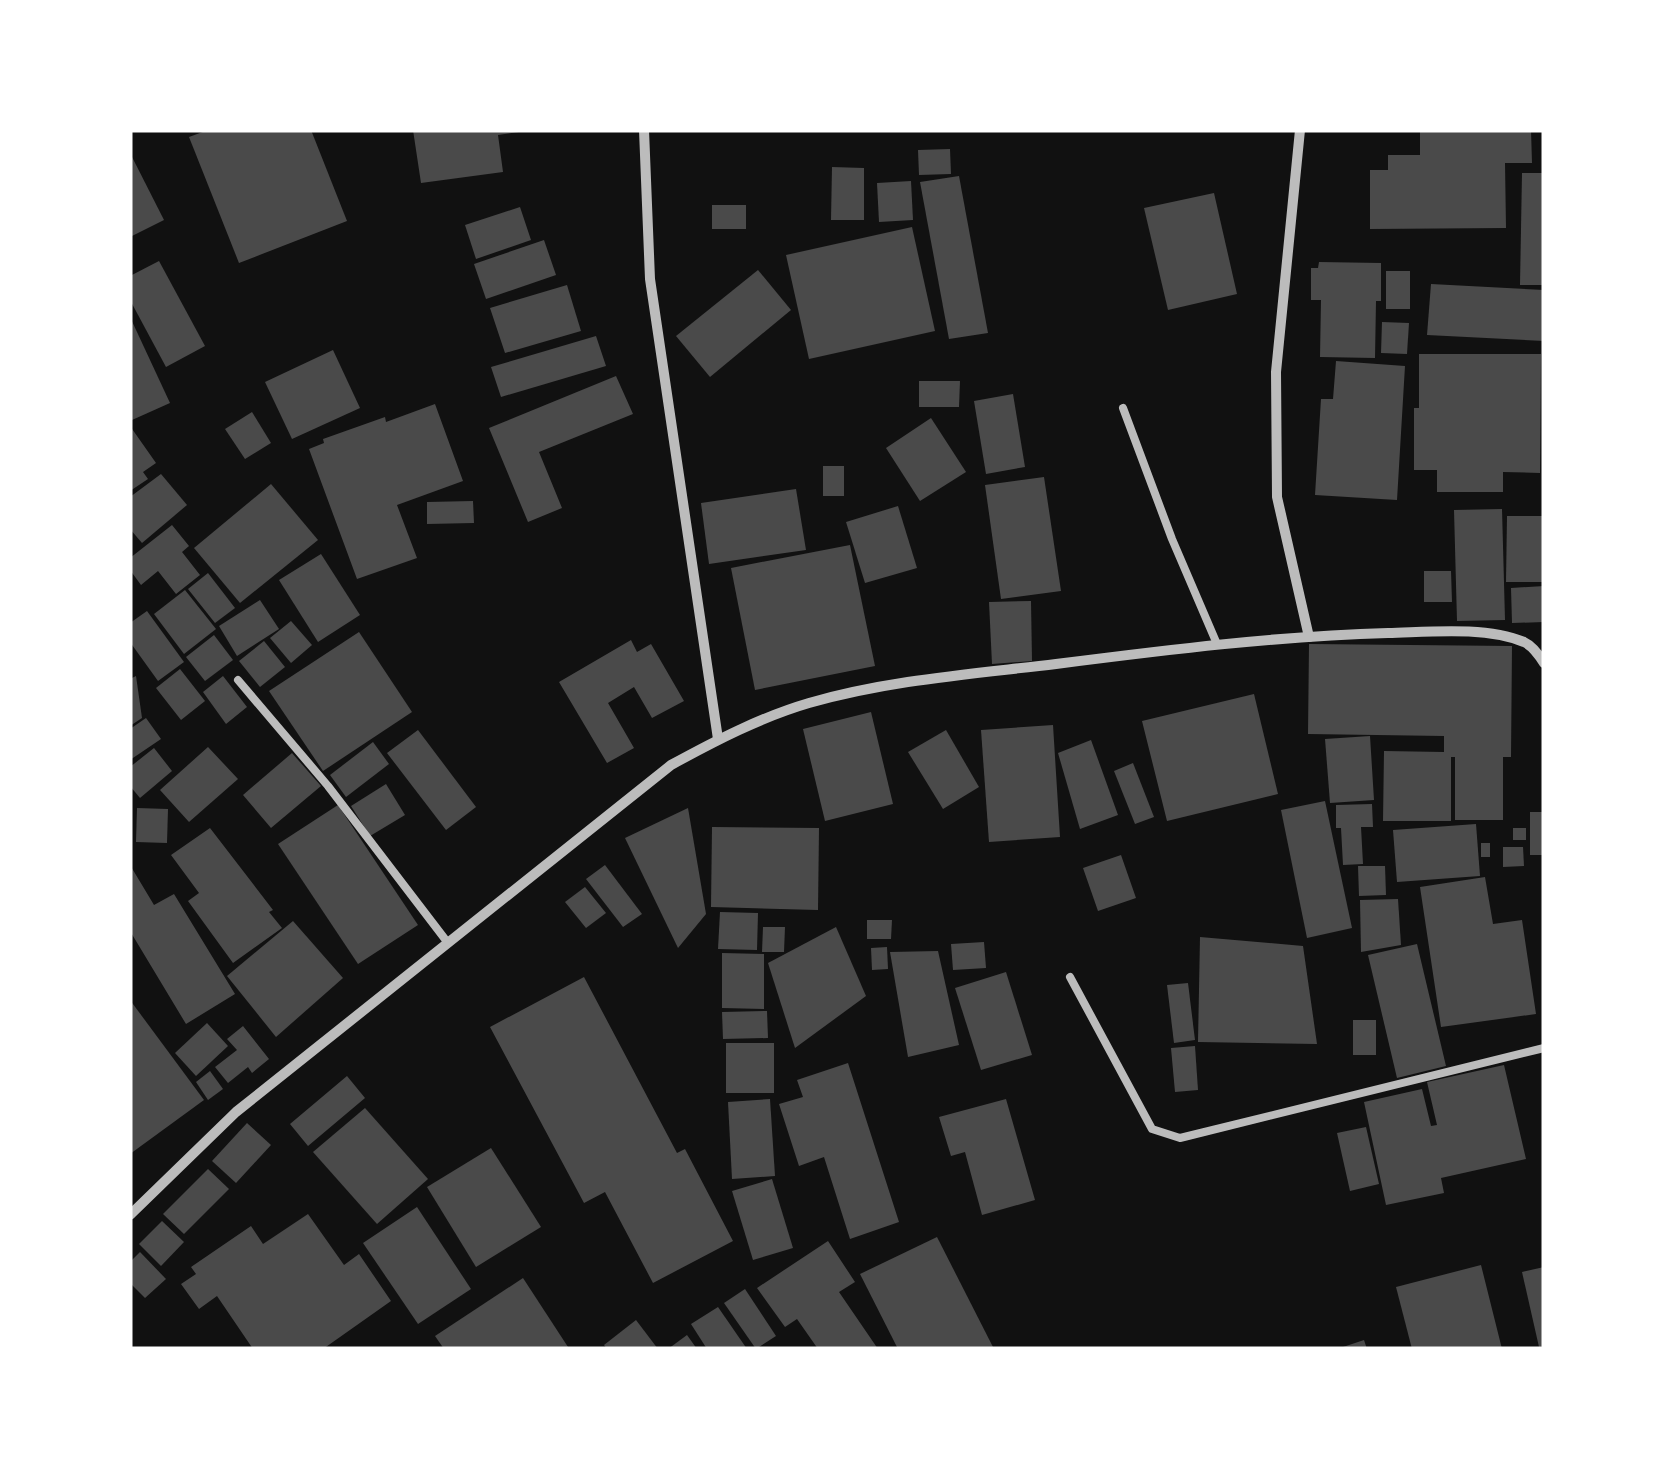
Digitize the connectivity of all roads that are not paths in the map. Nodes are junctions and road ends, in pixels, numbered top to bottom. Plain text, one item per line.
1 (644, 130) edge
2 (1300, 130) edge
3 (1124, 408) dead end
4 (1308, 637) junction
5 (1217, 644) junction
6 (1544, 663) edge
7 (238, 680) dead end
8 (718, 739) junction
9 (448, 943) junction
10 (1070, 978) dead end
11 (1544, 1048) edge
12 (130, 1214) edge

1 - 8 street
2 - 4 street
3 - 5 lane
4 - 5 street
4 - 6 street
5 - 8 street
7 - 9 lane
8 - 9 street
9 - 12 street
10 - 11 lane

